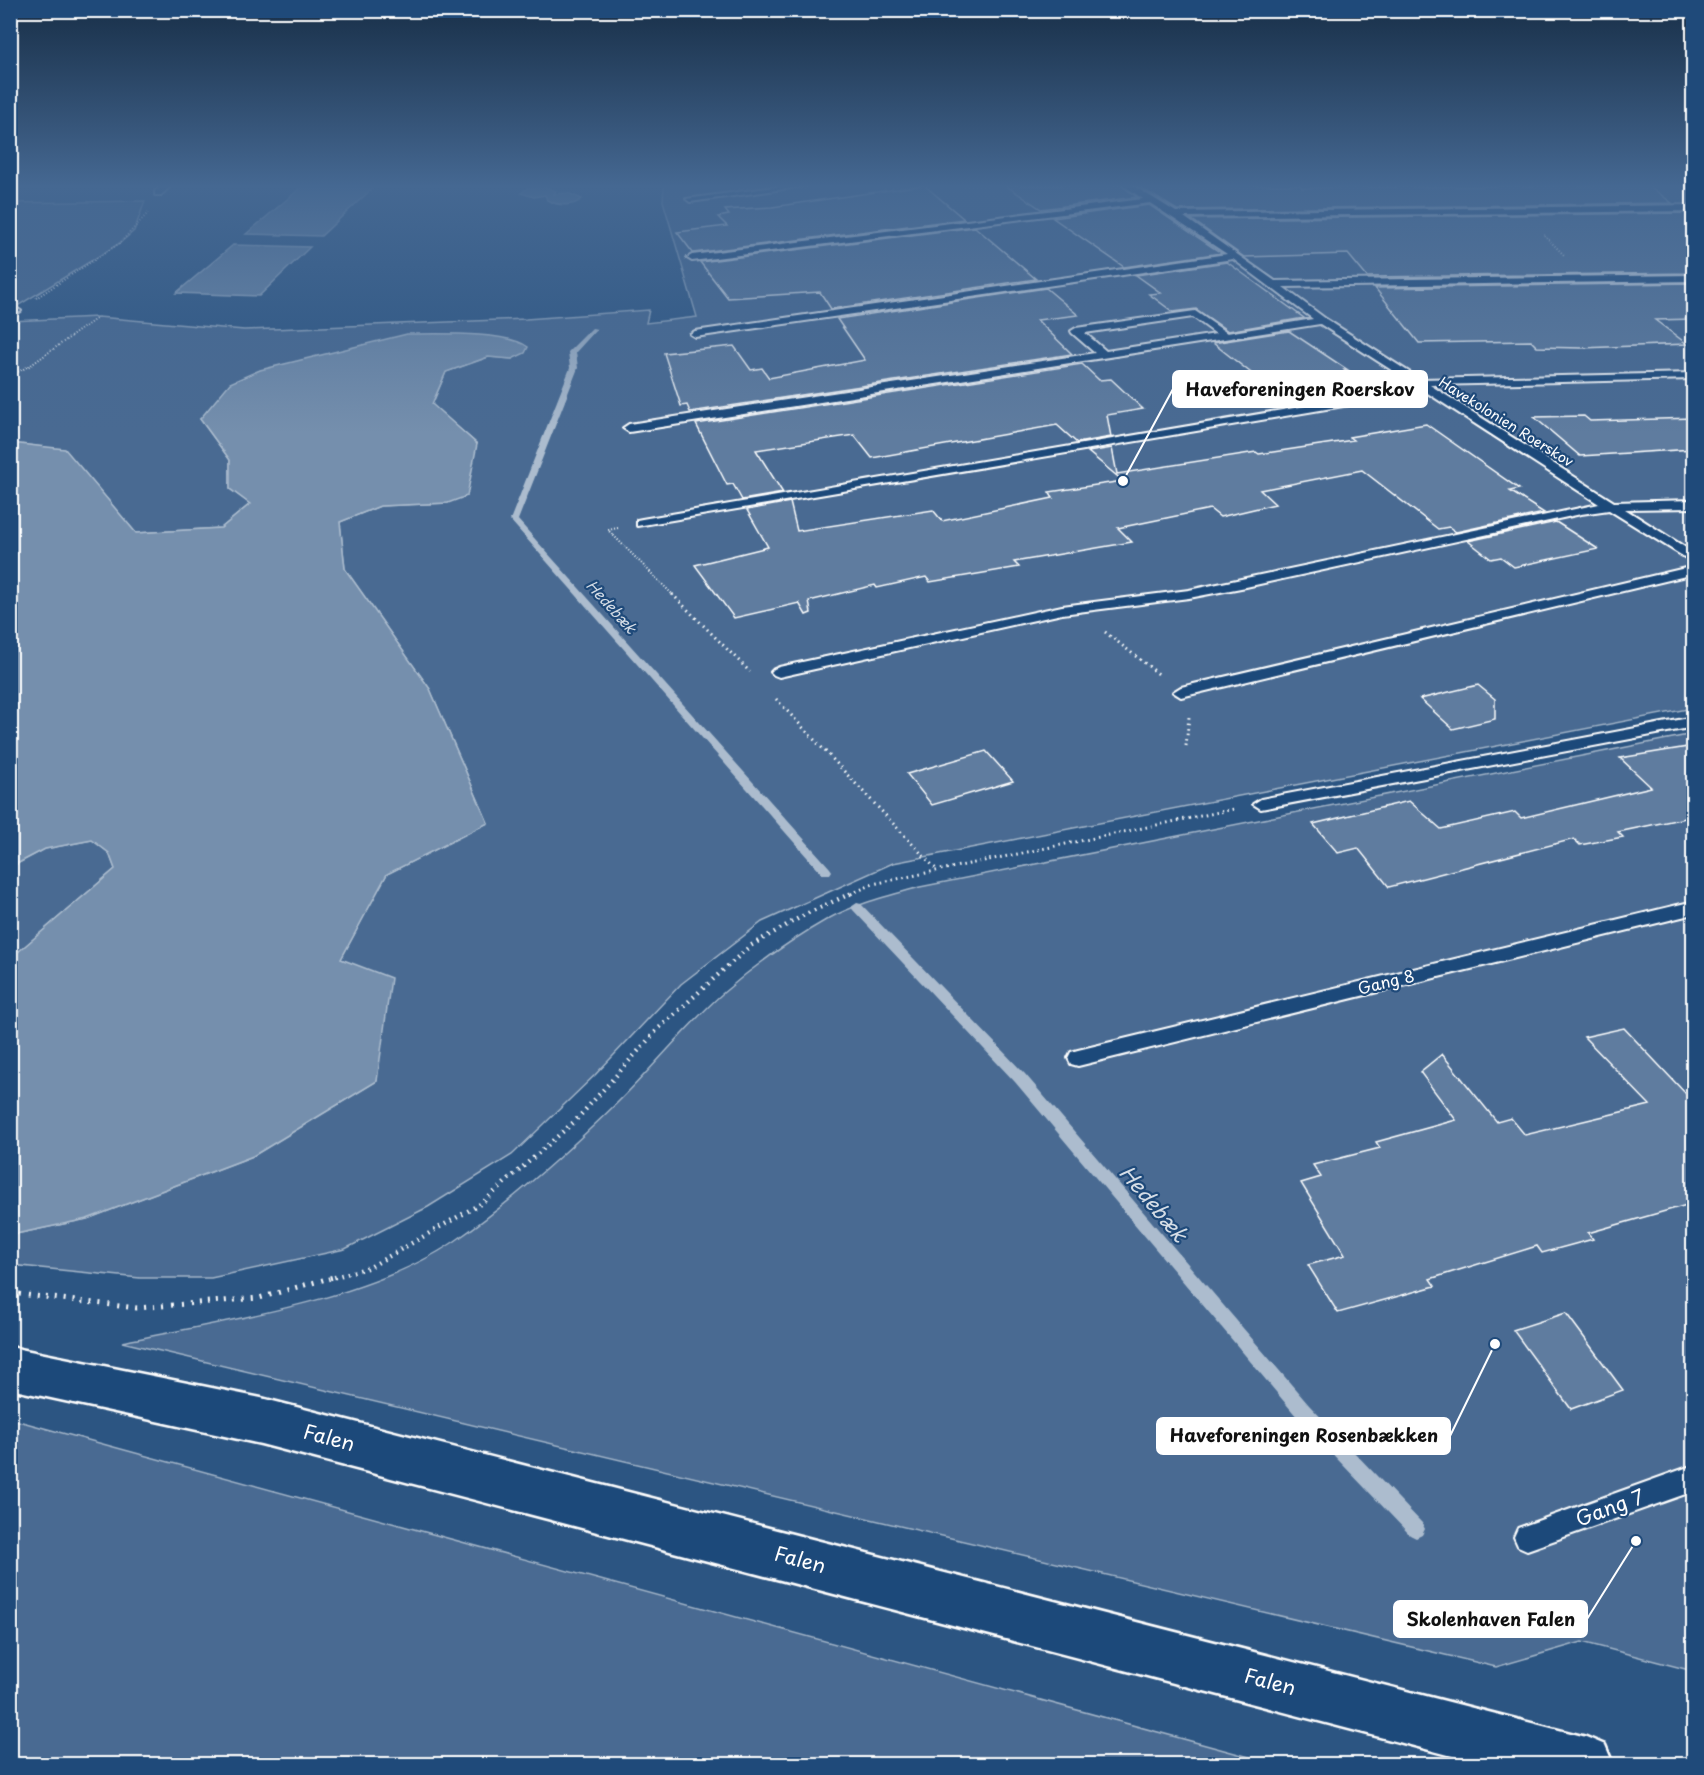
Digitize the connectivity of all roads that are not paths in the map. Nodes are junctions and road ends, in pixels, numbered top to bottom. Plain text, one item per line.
1 (1153, 268) edge
2 (1251, 268) edge
3 (1694, 278) edge
4 (1273, 284) junction
5 (1322, 321) junction
6 (695, 334) dead end
7 (1225, 336) junction
8 (1102, 353) junction
9 (1694, 376) edge
10 (1415, 382) junction
11 (1426, 389) junction
12 (629, 428) dead end
13 (1694, 504) edge
14 (1611, 506) junction
15 (642, 523) dead end
16 (1694, 559) edge
17 (1694, 570) edge
18 (779, 672) dead end
19 (1181, 692) road end
20 (1694, 723) edge
21 (1261, 804) road end
22 (1694, 907) edge
23 (1078, 1058) dead end
24 (10, 1368) edge
25 (1694, 1478) edge
26 (1527, 1537) dead end
27 (1586, 1764) edge

1 - 6 lane
2 - 4 lane, Havekolonien Roerskov
3 - 4 lane
4 - 5 lane, Havekolonien Roerskov
5 - 7 lane
5 - 10 lane, Havekolonien Roerskov
7 - 8 lane
7 - 8 lane
8 - 12 lane
9 - 10 lane
10 - 11 lane, Havekolonien Roerskov
11 - 14 lane, Havekolonien Roerskov
11 - 15 lane
13 - 14 lane
14 - 16 lane, Havekolonien Roerskov
14 - 18 lane
17 - 19 lane
20 - 21 lane
22 - 23 lane, Gang 8
24 - 27 street, Falen
25 - 26 lane, Gang 7

